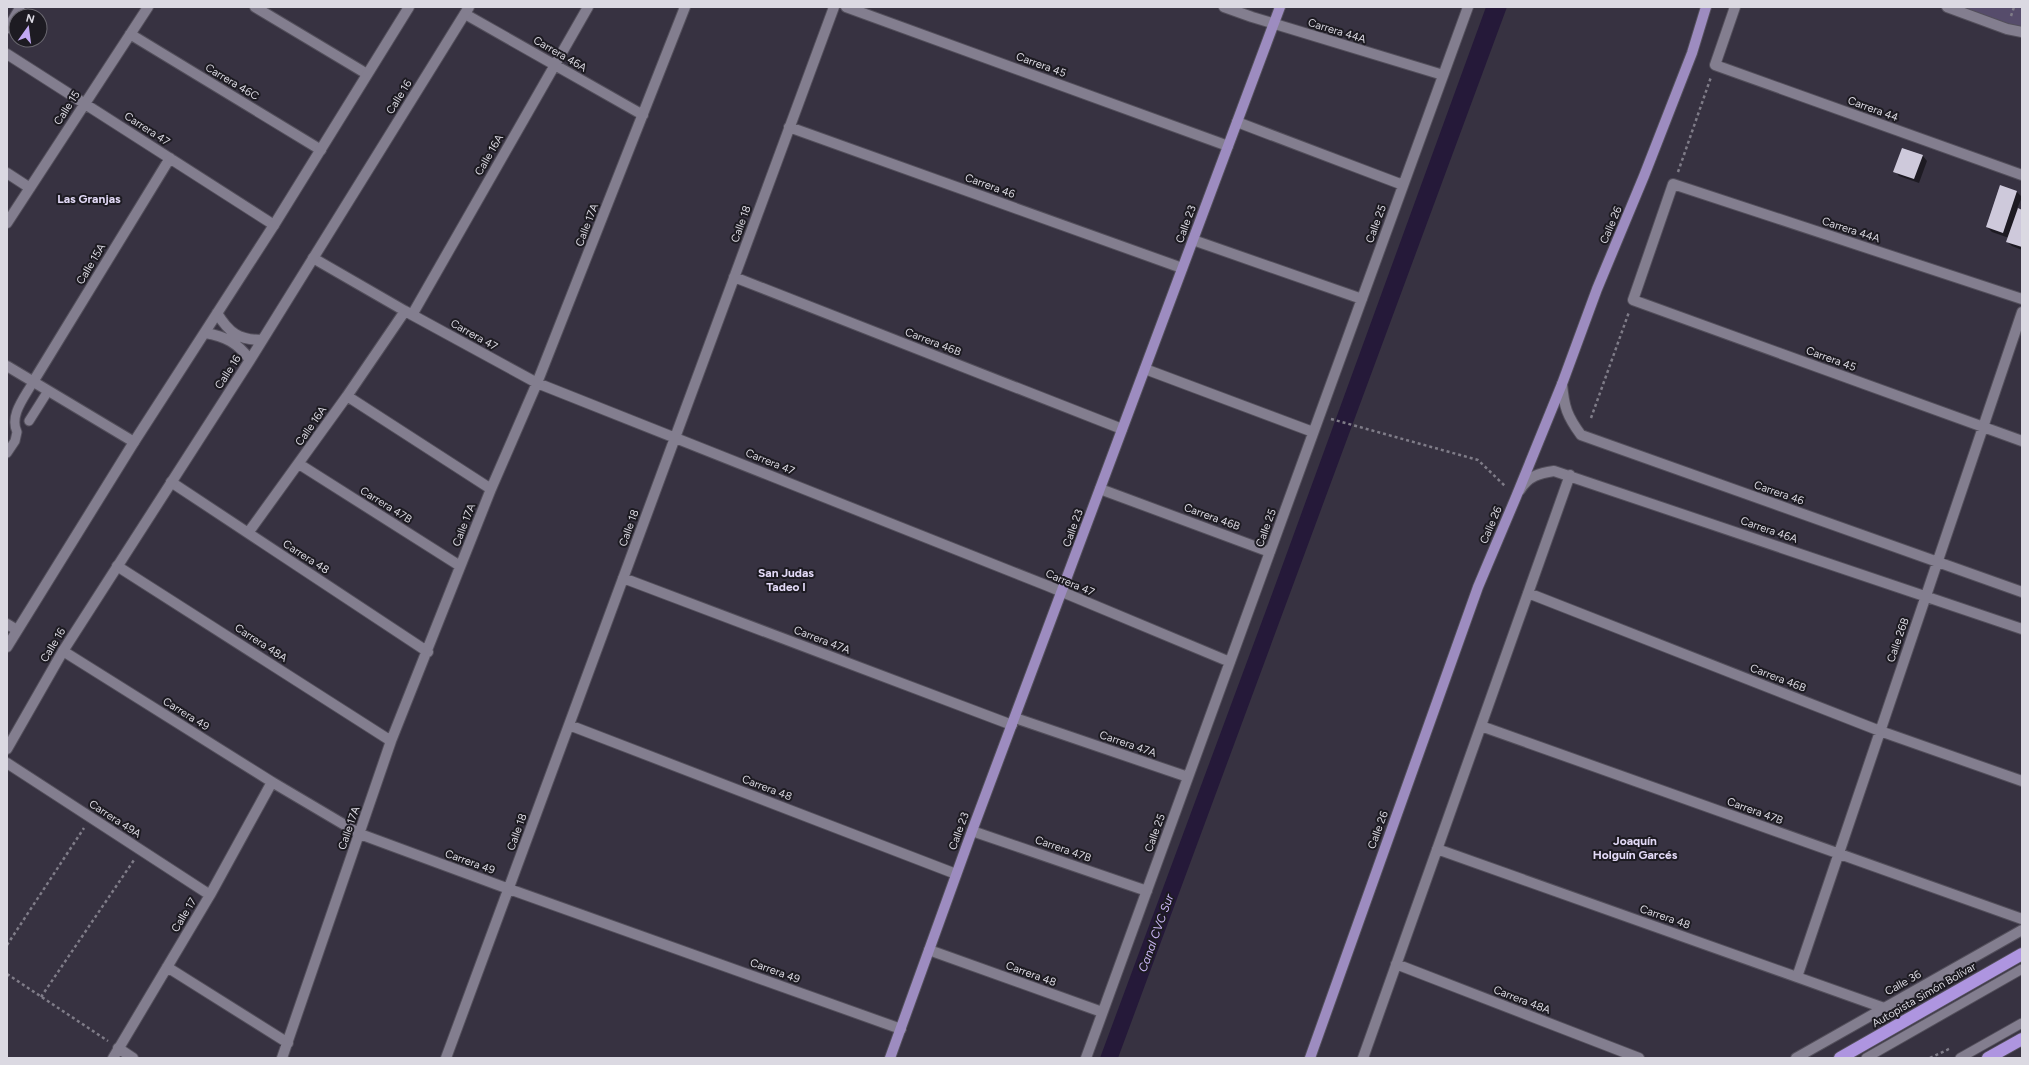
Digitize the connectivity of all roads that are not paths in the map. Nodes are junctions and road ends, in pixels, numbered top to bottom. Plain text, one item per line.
1 (20, 7) edge
2 (148, 7) edge
3 (255, 7) edge
4 (409, 7) edge
5 (588, 7) edge
6 (685, 7) edge
7 (834, 7) edge
8 (846, 7) edge
9 (1224, 7) edge
10 (1280, 7) edge
11 (1468, 7) edge
12 (1706, 7) edge
13 (1735, 7) edge
14 (1947, 7) edge
15 (467, 10) edge
16 (1274, 24) junction
17 (7, 29) edge
18 (2022, 32) edge
19 (130, 34) junction
20 (7, 54) edge
21 (555, 65) junction
22 (367, 74) junction
23 (1443, 75) junction
24 (85, 103) junction
25 (643, 115) junction
26 (1237, 122) junction
27 (790, 127) junction
28 (1228, 146) junction
29 (321, 150) junction
30 (170, 158) junction
31 (7, 173) edge
32 (2022, 175) edge
33 (1403, 185) junction
34 (30, 188) junction
35 (7, 223) edge
36 (274, 225) junction
37 (1193, 240) junction
38 (313, 258) junction
39 (1182, 268) junction
40 (734, 277) junction
41 (2022, 298) edge
42 (1362, 299) junction
43 (1633, 300) joint
44 (2022, 312) edge
45 (218, 313) junction
46 (408, 313) junction
47 (205, 333) junction
48 (262, 340) junction
49 (250, 360) junction
50 (7, 366) edge
51 (1145, 370) junction
52 (33, 382) junction
53 (537, 383) junction
54 (1562, 384) junction
55 (48, 391) junction
56 (347, 396) junction
57 (29, 421) dead end
58 (1982, 427) junction
59 (1122, 429) junction
60 (1313, 432) junction
61 (675, 437) junction
62 (2022, 441) edge
63 (134, 442) junction
64 (7, 453) edge
65 (299, 464) junction
66 (1570, 475) junction
67 (171, 482) junction
68 (491, 489) junction
69 (1100, 489) junction
70 (1516, 497) junction
71 (248, 533) junction
72 (1270, 552) junction
73 (1937, 562) junction
74 (117, 566) junction
75 (460, 566) junction
76 (623, 578) junction
77 (1062, 592) junction
78 (2022, 592) edge
79 (1528, 593) junction
80 (1926, 595) junction
81 (7, 624) edge
82 (18, 630) junction
83 (2022, 630) edge
84 (7, 647) edge
85 (63, 651) junction
86 (428, 652) junction
87 (1230, 662) junction
88 (1014, 721) junction
89 (569, 725) junction
90 (1481, 726) junction
91 (1880, 731) junction
92 (392, 741) junction
93 (7, 749) edge
94 (7, 763) edge
95 (1188, 777) junction
96 (2022, 780) edge
97 (272, 782) junction
98 (972, 831) junction
99 (360, 834) junction
100 (1437, 849) junction
101 (1839, 854) junction
102 (956, 874) junction
103 (509, 889) junction
104 (1146, 891) junction
105 (210, 895) junction
106 (2022, 919) edge
107 (2022, 930) edge
108 (929, 950) junction
109 (2022, 954) edge
110 (1396, 964) junction
111 (167, 967) junction
112 (2022, 969) edge
113 (1797, 977) junction
114 (1884, 1008) junction
115 (1102, 1012) junction
116 (2022, 1023) edge
117 (900, 1029) junction
118 (2022, 1039) edge
119 (288, 1043) junction
120 (118, 1048) junction
121 (113, 1058) edge
122 (133, 1058) edge
123 (282, 1058) edge
124 (446, 1058) edge
125 (890, 1058) edge
126 (1086, 1058) edge
127 (1310, 1058) edge
128 (1363, 1058) edge
129 (1639, 1058) edge
130 (1796, 1058) edge
131 (1840, 1058) edge
132 (1866, 1058) edge
133 (1960, 1058) edge
134 (1988, 1058) edge

1 - 17 lane
2 - 19 street, Calle 15
3 - 22 street
4 - 22 street
5 - 21 street, Calle 16A
6 - 25 street, Calle 17A
7 - 27 street, Calle 18
8 - 28 street, Carrera 45
9 - 16 street, Carrera 44A
10 - 16 main road, Calle 23
11 - 23 street, Calle 25
12 - 54 main road, Calle 26
13 - 32 street, Carrera 44
14 - 18 street
15 - 21 street, Carrera 46A
15 - 38 street, Calle 16
16 - 23 street, Carrera 44A
16 - 26 main road, Calle 23
19 - 24 street, Calle 15
19 - 29 street, Carrera 46C
20 - 24 street, Carrera 47
21 - 25 street, Carrera 46A
21 - 46 street, Calle 16A
22 - 29 street
23 - 33 street, Calle 25
24 - 30 street, Carrera 47
24 - 34 street, Calle 15
25 - 53 street, Calle 17A
26 - 28 main road, Calle 23
26 - 33 street
27 - 39 street, Carrera 46
27 - 40 street, Calle 18
28 - 37 main road, Calle 23
29 - 36 street
30 - 36 street, Carrera 47
30 - 52 street, Calle 15A
31 - 34 street
33 - 42 street, Calle 25
34 - 35 street, Calle 15
36 - 45 street
37 - 39 main road, Calle 23
37 - 42 street
38 - 46 street, Carrera 47
38 - 48 street, Calle 16
39 - 51 main road, Calle 23
40 - 59 street, Carrera 46B
40 - 61 street, Calle 18
41 - 43 street, Carrera 44A
42 - 60 street, Calle 25
43 - 58 street, Carrera 45
44 - 58 street, Calle 26B
45 - 47 street
45 - 48 street
46 - 53 street, Carrera 47
46 - 56 street, Calle 16A
47 - 49 street
47 - 63 street
48 - 49 street, Calle 16
49 - 67 street, Calle 16
50 - 52 street
51 - 59 main road, Calle 23
51 - 60 street
52 - 55 street
52 - 64 lane
53 - 61 street, Carrera 47
53 - 68 street, Calle 17A
54 - 70 main road, Calle 26
54 - 73 street, Carrera 46
55 - 57 lane
55 - 63 street
56 - 65 street, Calle 16A
56 - 68 street
58 - 62 street, Carrera 45
58 - 73 street, Calle 26B
59 - 69 main road, Calle 23
60 - 72 street, Calle 25
61 - 76 street, Calle 18
61 - 77 street, Carrera 47
63 - 82 street
65 - 71 street, Calle 16A
65 - 75 street, Carrera 47B
66 - 70 street, Carrera 46A
66 - 79 street
66 - 80 street, Carrera 46A
67 - 71 street, Carrera 48
67 - 74 street, Calle 16
68 - 75 street, Calle 17A
69 - 72 street, Carrera 46B
69 - 77 main road, Calle 23
70 - 127 main road, Calle 26
71 - 86 street, Carrera 48
72 - 87 street, Calle 25
73 - 78 street, Carrera 46
73 - 80 street, Calle 26B
74 - 85 street, Calle 16
74 - 92 street, Carrera 48A
75 - 86 street, Calle 17A
76 - 88 street, Carrera 47A
76 - 89 street, Calle 18
77 - 87 street, Carrera 47
77 - 88 main road, Calle 23
79 - 90 street
79 - 91 street, Carrera 46B
80 - 83 street, Carrera 46A
80 - 91 street, Calle 26B
81 - 82 street
82 - 84 street
85 - 93 street, Calle 16
85 - 97 street, Carrera 49
86 - 92 street, Calle 17A
87 - 95 street, Calle 25
88 - 95 street, Carrera 47A
88 - 98 main road, Calle 23
89 - 102 street, Carrera 48
89 - 103 street, Calle 18
90 - 100 street
90 - 101 street, Carrera 47B
91 - 96 street, Carrera 46B
91 - 101 street, Calle 26B
92 - 99 street, Calle 17A
94 - 105 street, Carrera 49A
95 - 104 street, Calle 25
97 - 99 street, Carrera 49
97 - 105 street, Calle 17
98 - 102 main road, Calle 23
98 - 104 street, Carrera 47B
99 - 103 street, Carrera 49
99 - 119 street, Calle 17A
100 - 110 street
100 - 113 street, Carrera 48
101 - 106 street, Carrera 47B
101 - 113 street, Calle 26B
102 - 108 main road, Calle 23
103 - 117 street, Carrera 49
103 - 124 street, Calle 18
104 - 115 street, Calle 25
105 - 111 street, Calle 17
107 - 114 street, Calle 36
108 - 115 street, Carrera 48
108 - 117 main road, Calle 23
109 - 131 highway, Autopista Simón Bolívar
110 - 128 street
110 - 129 street, Carrera 48A
111 - 119 street
111 - 120 street, Calle 17
112 - 132 lane
113 - 114 street, Carrera 48
114 - 130 street, Calle 36
115 - 126 street, Calle 25
116 - 133 lane
117 - 125 main road, Calle 23
118 - 134 highway
119 - 123 street, Calle 17A
120 - 121 street, Calle 17
120 - 122 street

